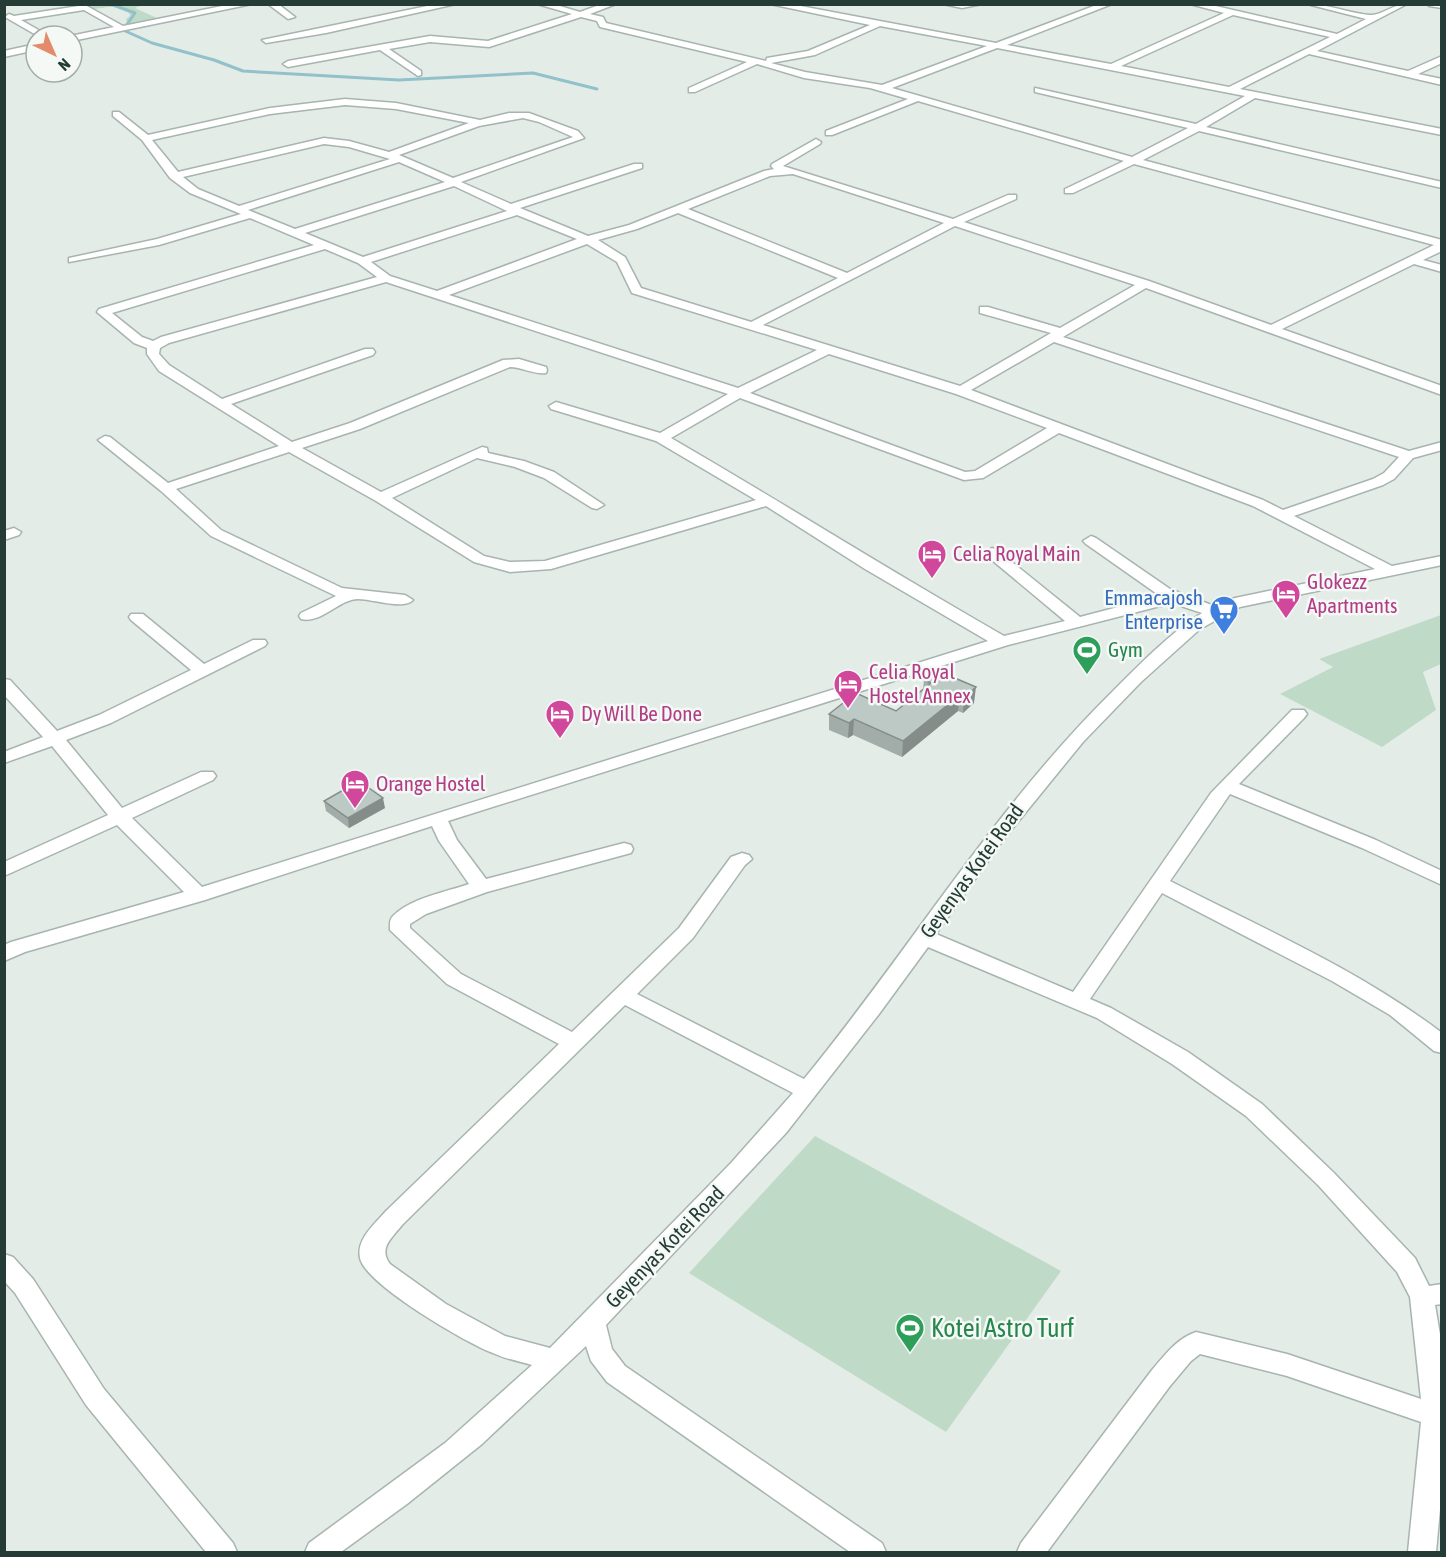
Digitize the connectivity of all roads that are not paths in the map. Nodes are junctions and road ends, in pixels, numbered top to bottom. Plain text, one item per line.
1 (211, 4) edge
2 (248, 4) edge
3 (272, 4) edge
4 (452, 4) edge
5 (541, 4) edge
6 (612, 4) edge
7 (774, 4) edge
8 (947, 4) edge
9 (978, 4) edge
10 (1108, 4) edge
11 (1194, 4) edge
12 (1311, 4) edge
13 (1403, 4) edge
14 (1432, 4) edge
15 (1442, 6) edge
16 (1070, 7) dead end
17 (219, 9) junction
18 (1088, 11) junction
19 (1231, 13) junction
20 (579, 15) junction
21 (8, 17) edge
22 (291, 17) dead end
23 (1372, 18) junction
24 (878, 24) junction
25 (24, 25) edge
26 (120, 28) junction
27 (84, 36) edge
28 (1336, 36) junction
29 (266, 40) dead end
30 (994, 46) junction
31 (382, 48) junction
32 (24, 50) edge
33 (1307, 51) junction
34 (4, 54) edge
35 (1442, 59) edge
36 (753, 60) junction
37 (288, 64) dead end
38 (1112, 67) junction
39 (418, 73) dead end
40 (1410, 74) junction
41 (1442, 82) edge
42 (883, 88) junction
43 (692, 90) dead end
44 (1038, 90) dead end
45 (1231, 90) junction
46 (1254, 95) junction
47 (918, 98) junction
48 (116, 114) dead end
49 (481, 123) junction
50 (1199, 128) junction
51 (1442, 132) edge
52 (829, 133) dead end
53 (146, 138) junction
54 (816, 142) dead end
55 (395, 157) junction
56 (1135, 161) junction
57 (638, 166) dead end
58 (782, 170) junction
59 (174, 176) junction
60 (452, 182) junction
61 (1442, 185) edge
62 (1069, 191) dead end
63 (1012, 196) dead end
64 (679, 209) junction
65 (514, 210) junction
66 (245, 212) junction
67 (953, 223) junction
68 (294, 233) junction
69 (586, 240) junction
70 (1442, 245) edge
71 (324, 246) junction
72 (73, 260) dead end
73 (1413, 260) junction
74 (362, 261) junction
75 (1442, 269) edge
76 (386, 278) junction
77 (849, 278) junction
78 (1146, 284) junction
79 (437, 295) junction
80 (984, 310) dead end
81 (750, 327) junction
82 (1275, 328) junction
83 (1059, 336) junction
84 (154, 346) junction
85 (827, 351) junction
86 (369, 352) dead end
87 (541, 370) dead end
88 (1442, 391) edge
89 (961, 392) junction
90 (739, 393) junction
91 (219, 404) junction
92 (556, 406) dead end
93 (1057, 428) junction
94 (661, 438) junction
95 (105, 441) dead end
96 (1442, 446) edge
97 (290, 447) junction
98 (1408, 455) junction
99 (166, 488) junction
100 (381, 498) junction
101 (768, 501) junction
102 (597, 505) dead end
103 (1283, 515) junction
104 (1091, 541) dead end
105 (992, 553) dead end
106 (1442, 560) edge
107 (1390, 571) junction
108 (351, 595) junction
109 (1172, 598) junction
110 (405, 600) dead end
111 (1214, 610) junction
112 (307, 616) dead end
113 (137, 617) dead end
114 (1078, 623) junction
115 (1002, 642) junction
116 (259, 644) dead end
117 (203, 671) junction
118 (4, 684) edge
119 (1298, 714) dead end
120 (56, 740) junction
121 (4, 758) edge
122 (207, 776) dead end
123 (1227, 786) junction
124 (120, 818) junction
125 (437, 818) junction
126 (624, 849) dead end
127 (742, 859) dead end
128 (4, 870) edge
129 (1442, 879) edge
130 (1157, 882) junction
131 (481, 886) junction
132 (198, 896) junction
133 (924, 937) junction
134 (4, 954) edge
135 (622, 995) junction
136 (1077, 1002) junction
137 (573, 1042) junction
138 (1442, 1045) edge
139 (807, 1090) junction
140 (4, 1264) edge
141 (1432, 1296) edge
142 (593, 1323) junction
143 (555, 1360) junction
144 (1435, 1415) junction
145 (223, 1552) edge
146 (319, 1552) edge
147 (872, 1552) edge
148 (1031, 1552) edge
149 (1422, 1552) edge

1 - 17 street
2 - 17 street
3 - 22 street
4 - 29 street
5 - 20 street
6 - 20 street
7 - 24 street
8 - 9 street
10 - 18 street
11 - 19 street
12 - 23 street
13 - 23 street
14 - 15 street
16 - 18 street
17 - 26 street
18 - 30 street
19 - 28 street
19 - 38 street
20 - 31 street
20 - 36 street
21 - 25 street
21 - 26 street
23 - 28 street
24 - 30 street
24 - 36 street
26 - 27 street
28 - 33 street
30 - 38 street
30 - 42 street
31 - 37 street
31 - 39 street
32 - 34 street
33 - 40 street
33 - 45 street
35 - 40 street
36 - 42 street
36 - 43 street
38 - 45 street
40 - 41 street
42 - 47 street
44 - 50 street
45 - 46 street
46 - 50 street
46 - 51 street
47 - 52 street
47 - 56 street
48 - 53 street
49 - 53 street
49 - 55 street
49 - 60 street
50 - 56 street
50 - 61 street
53 - 59 street
54 - 58 street
55 - 59 street
55 - 60 street
55 - 66 street
56 - 62 street
56 - 70 street
57 - 65 street
58 - 64 street
58 - 67 street
59 - 66 street
60 - 65 street
60 - 68 street
63 - 67 street
64 - 69 street
64 - 77 street
65 - 69 street
65 - 74 street
66 - 68 street
66 - 72 street
67 - 77 street
67 - 78 street
68 - 71 street
69 - 79 street
69 - 81 street
70 - 73 street
71 - 74 street
71 - 84 street
73 - 75 street
73 - 82 street
74 - 76 street
76 - 79 street
76 - 84 street
77 - 81 street
78 - 82 street
78 - 83 street
79 - 90 street
80 - 83 street
81 - 85 street
82 - 88 street
83 - 89 street
83 - 98 street
84 - 91 street
85 - 89 street
85 - 90 street
86 - 91 street
87 - 97 street
89 - 93 street
90 - 93 street
90 - 94 street
91 - 97 street
92 - 94 street
93 - 103 street
94 - 101 street
95 - 99 street
96 - 98 street
97 - 99 street
97 - 100 street
98 - 103 street
99 - 108 street
100 - 101 street
100 - 102 street
101 - 115 street
103 - 107 street
104 - 109 street
105 - 114 street
106 - 107 street, Geyenyas Kotei Road
107 - 111 street, Geyenyas Kotei Road
108 - 110 street
108 - 112 street
109 - 111 street
109 - 114 street
111 - 133 street, Geyenyas Kotei Road
113 - 117 street
114 - 115 street
115 - 125 street
116 - 117 street
117 - 120 street
118 - 120 street
119 - 123 street
120 - 121 street
120 - 124 street
122 - 124 street
123 - 129 street
123 - 130 street
124 - 128 street
124 - 132 street
125 - 131 street
125 - 132 street
126 - 131 street
127 - 135 street
130 - 136 street
130 - 138 street
131 - 137 street
132 - 134 street
133 - 136 street
133 - 139 street, Geyenyas Kotei Road
135 - 137 street
135 - 139 street
136 - 141 street
137 - 143 street
139 - 142 street, Geyenyas Kotei Road
140 - 145 street
141 - 144 street
142 - 143 street, Geyenyas Kotei Road
142 - 147 street
143 - 146 street, Geyenyas Kotei Road
144 - 148 street
144 - 149 street

